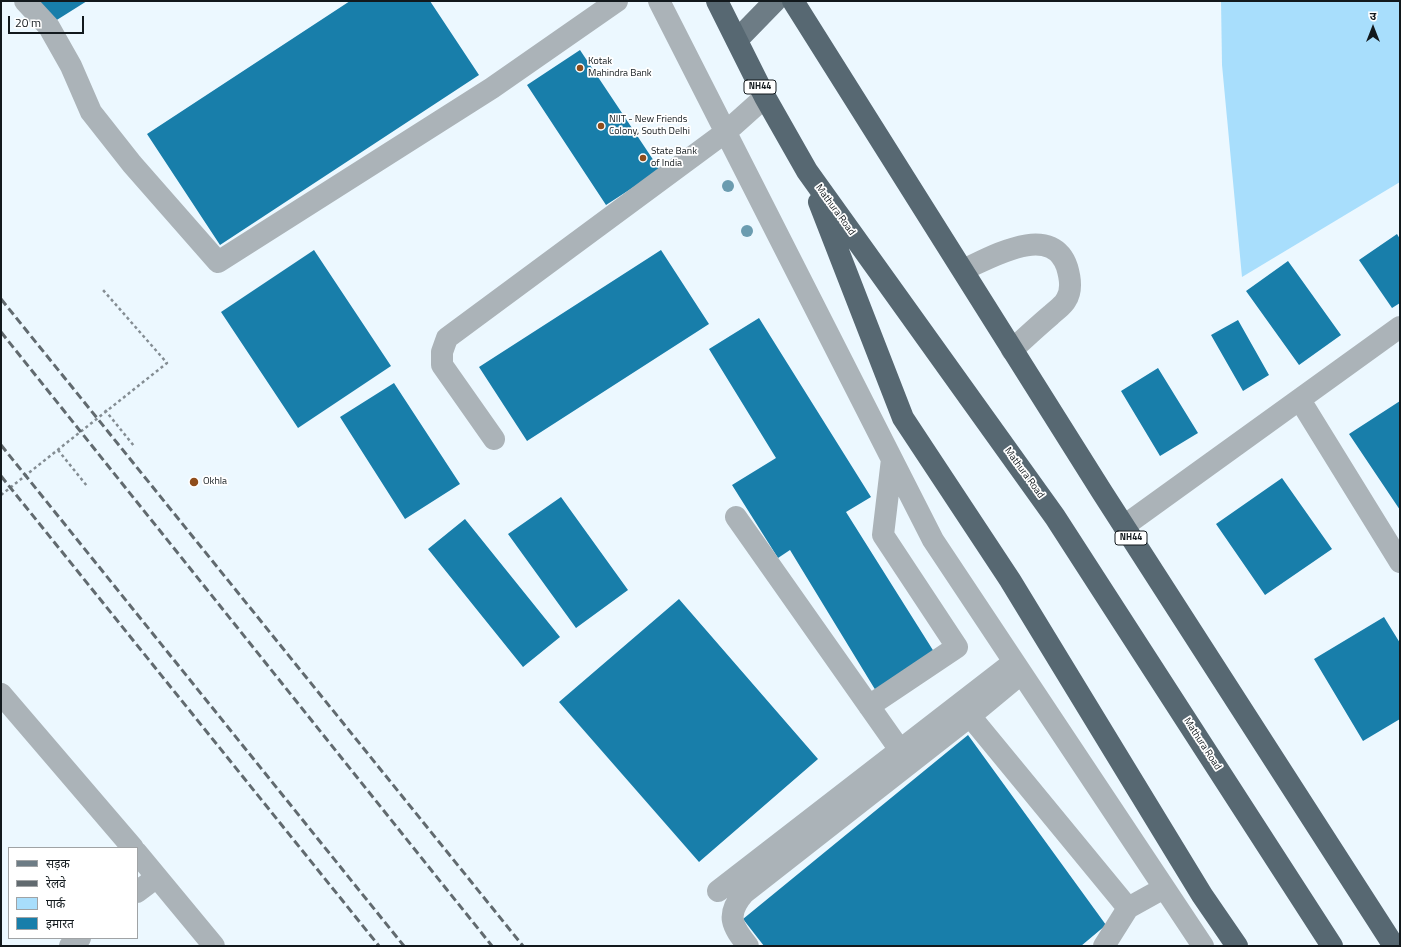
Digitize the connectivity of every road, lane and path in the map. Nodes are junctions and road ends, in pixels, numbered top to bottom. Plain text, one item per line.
1 (25, 1) edge
2 (617, 1) edge
3 (659, 1) edge
4 (717, 1) edge
5 (775, 1) edge
6 (793, 1) edge
7 (737, 40) junction
8 (765, 97) junction
9 (727, 131) junction
10 (807, 171) junction
11 (963, 270) junction
12 (103, 290) dead end
13 (1400, 327) edge
14 (1012, 350) junction
15 (1300, 400) junction
16 (105, 410) dead end
17 (494, 439) dead end
18 (134, 446) dead end
19 (58, 450) junction
20 (892, 459) junction
21 (87, 486) dead end
22 (1, 495) edge
23 (736, 517) dead end
24 (1124, 526) junction
25 (1400, 562) edge
26 (1017, 668) junction
27 (1, 694) edge
28 (869, 706) junction
29 (970, 716) junction
30 (900, 750) junction
31 (132, 847) edge
32 (138, 854) edge
33 (157, 876) junction
34 (1164, 888) junction
35 (138, 891) edge
36 (718, 891) dead end
37 (1128, 908) junction
38 (1394, 937) edge
39 (79, 939) edge
40 (70, 946) edge
41 (214, 946) edge
42 (748, 946) edge
43 (1104, 946) edge
44 (1202, 946) edge
45 (1237, 946) edge
46 (1332, 946) edge

1 - 2 street
3 - 9 street
4 - 7 highway, Mathura Road / NH44
5 - 7 main road
6 - 11 highway, NH44
7 - 8 highway, Mathura Road / NH44
8 - 9 street
8 - 10 highway, Mathura Road / NH44
9 - 17 street
9 - 20 street
10 - 45 highway
10 - 46 highway, Mathura Road / NH44
11 - 14 highway, NH44
11 - 14 street
12 - 19 path
13 - 15 street
14 - 24 highway, NH44
15 - 24 street
15 - 25 street
16 - 18 path
19 - 21 path
19 - 22 path
20 - 26 street
20 - 28 street
23 - 28 street
24 - 38 highway, NH44
26 - 29 street
26 - 30 street
26 - 34 street
27 - 31 street
28 - 30 street
29 - 37 street
29 - 42 street
30 - 36 street
32 - 33 street
33 - 35 street
33 - 41 street
34 - 37 street
34 - 44 street
37 - 43 street
39 - 40 street

